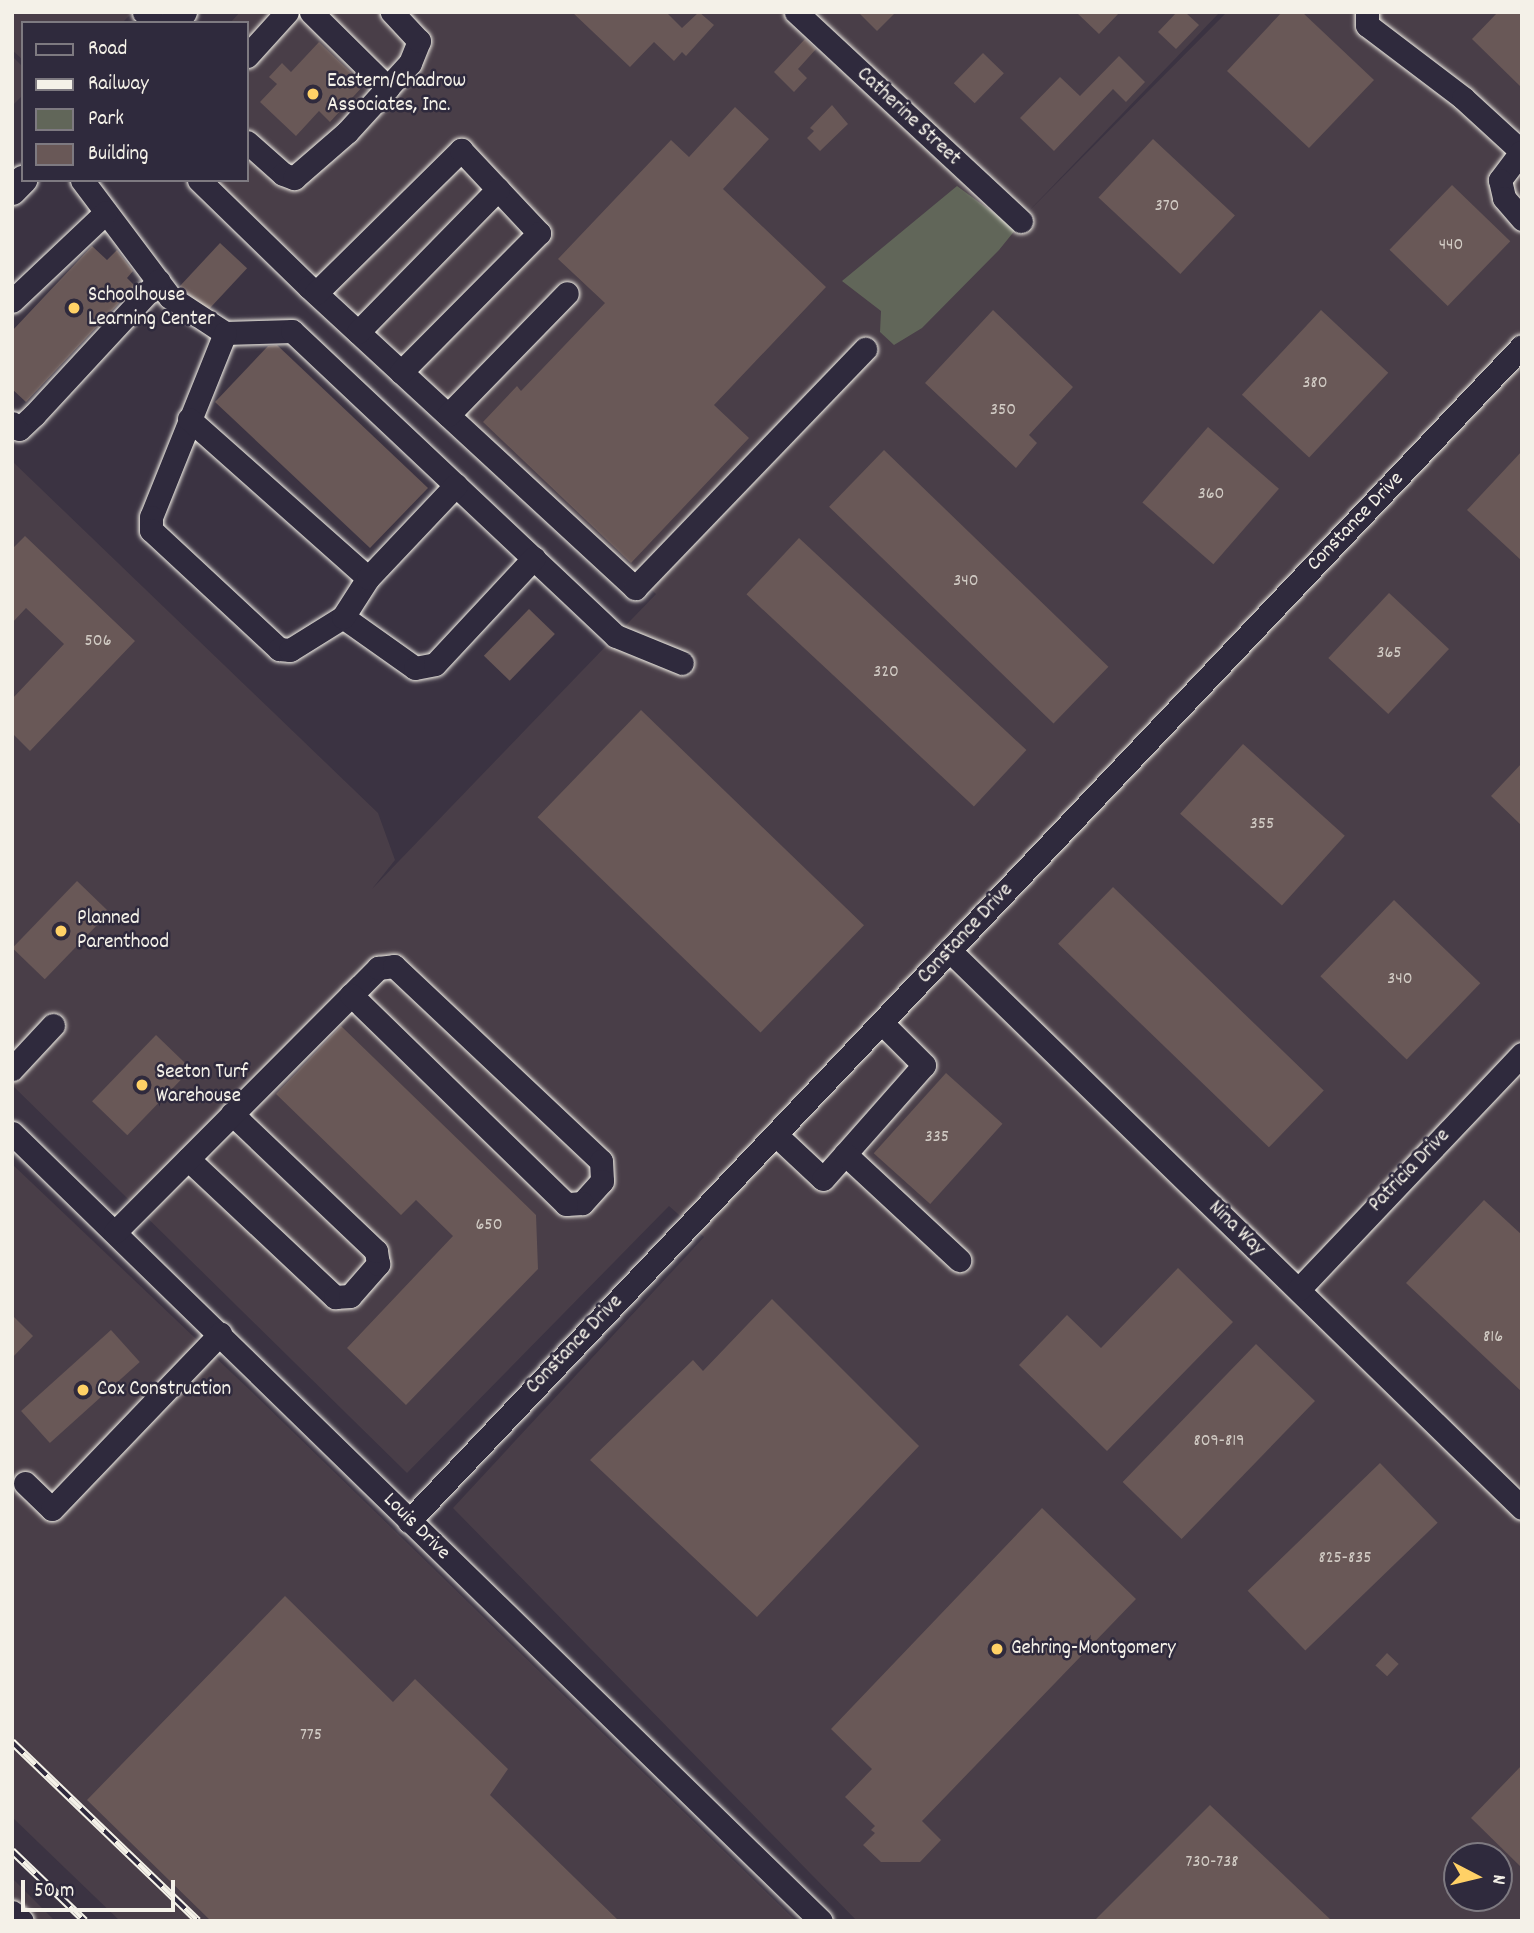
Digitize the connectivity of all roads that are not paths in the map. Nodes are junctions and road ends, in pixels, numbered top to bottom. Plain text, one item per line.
1 (287, 12) edge
2 (311, 12) edge
3 (392, 12) edge
4 (1367, 12) edge
5 (798, 13) edge
6 (248, 55) edge
7 (388, 88) junction
8 (248, 143) edge
9 (1522, 152) edge
10 (84, 182) edge
11 (201, 182) edge
12 (498, 189) junction
13 (106, 212) junction
14 (1522, 219) edge
15 (1021, 221) dead end
16 (164, 289) junction
17 (316, 293) junction
18 (567, 293) dead end
19 (12, 301) edge
20 (225, 332) junction
21 (358, 332) junction
22 (1522, 346) edge
23 (865, 349) dead end
24 (401, 372) junction
25 (448, 415) junction
26 (189, 419) junction
27 (12, 423) edge
28 (456, 485) junction
29 (534, 558) junction
30 (368, 578) junction
31 (343, 617) junction
32 (682, 663) dead end
33 (950, 951) junction
34 (351, 995) junction
35 (882, 1023) junction
36 (53, 1025) dead end
37 (1518, 1067) edge
38 (12, 1069) edge
39 (232, 1114) junction
40 (12, 1133) edge
41 (775, 1135) junction
42 (845, 1154) junction
43 (188, 1159) junction
44 (115, 1232) junction
45 (959, 1260) dead end
46 (1299, 1289) junction
47 (220, 1334) junction
48 (25, 1483) dead end
49 (1522, 1508) edge
50 (409, 1521) junction
51 (821, 1921) edge

1 - 6 street
2 - 7 street
3 - 7 street
4 - 9 street
5 - 15 street, Catherine Street
7 - 8 street
9 - 14 street
10 - 13 street
11 - 17 street
12 - 17 street
12 - 21 street
12 - 24 street
13 - 16 street
13 - 19 street
16 - 20 street
16 - 27 street
17 - 21 street
18 - 25 street
20 - 26 street
20 - 28 street
21 - 24 street
22 - 33 street, Constance Drive
23 - 25 street
24 - 25 street
26 - 30 street
26 - 31 street
28 - 29 street
28 - 30 street
29 - 31 street
29 - 32 street
30 - 31 street
33 - 35 street, Constance Drive
33 - 46 street, Nina Way
34 - 34 street
34 - 39 street
35 - 41 street, Constance Drive
35 - 42 street
36 - 38 street
37 - 46 street, Patricia Drive
39 - 43 street
39 - 43 street
40 - 44 street, Louis Drive
41 - 42 street
41 - 50 street, Constance Drive
42 - 45 street
43 - 44 street
44 - 47 street, Louis Drive
46 - 49 street, Nina Way
47 - 48 street
47 - 50 street, Louis Drive
50 - 51 street, Louis Drive

